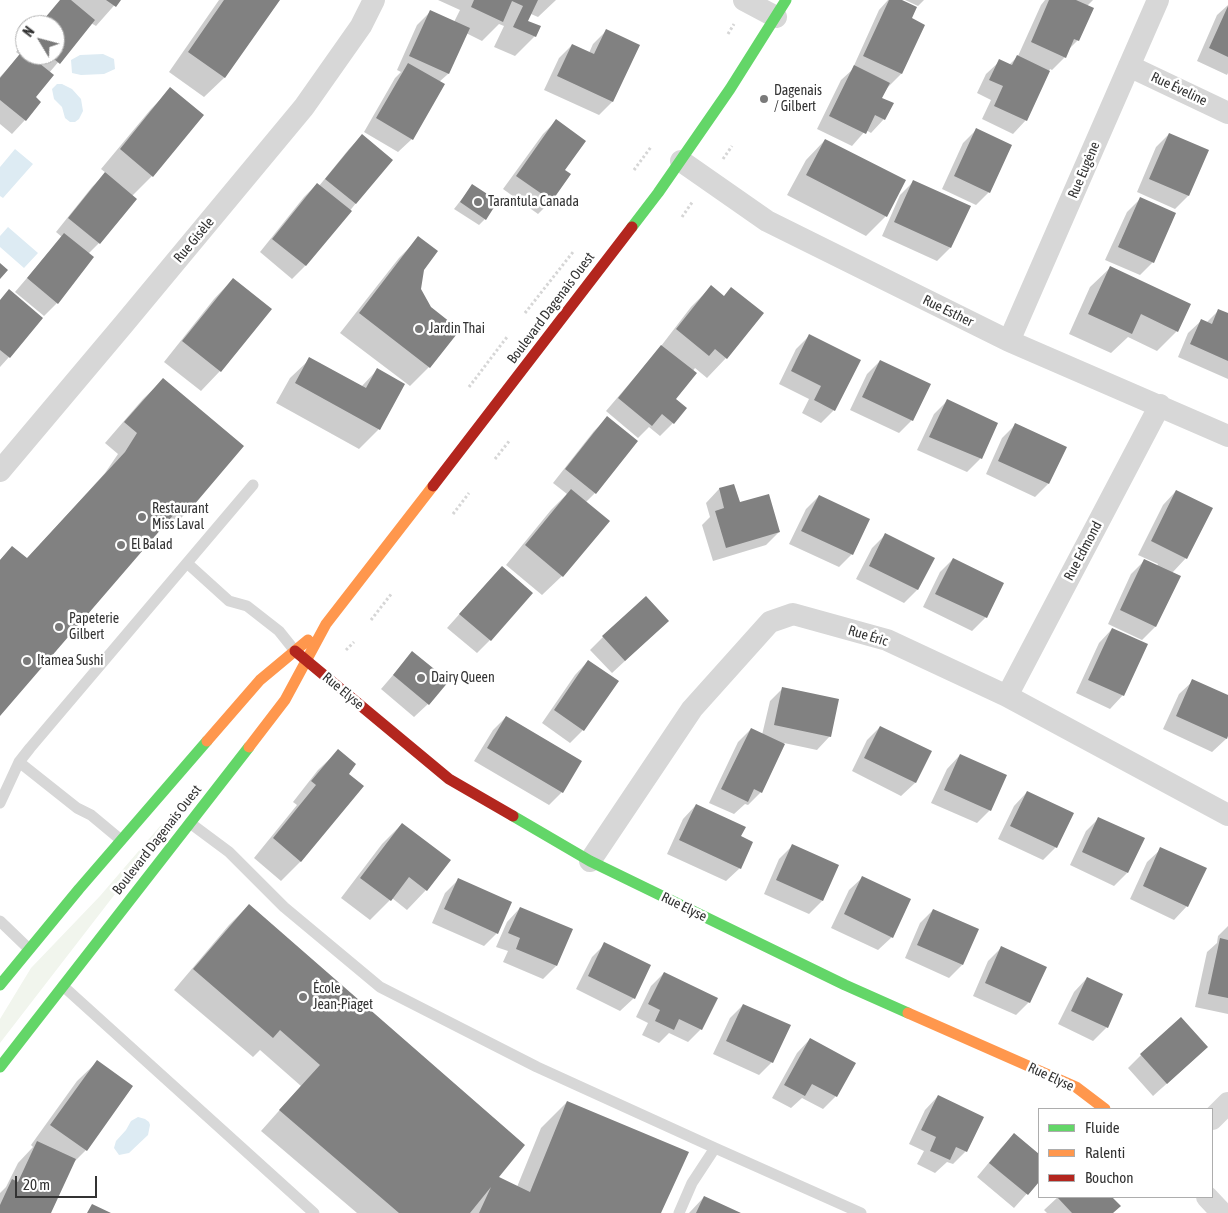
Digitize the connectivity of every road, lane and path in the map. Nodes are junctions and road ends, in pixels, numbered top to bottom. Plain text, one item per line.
1 (374, 0) edge
2 (744, 0) edge
3 (1158, 0) edge
4 (781, 9) edge
5 (1129, 66) junction
6 (1228, 113) edge
7 (651, 147) dead end
8 (681, 162) junction
9 (634, 170) dead end
10 (573, 252) dead end
11 (525, 313) dead end
12 (507, 337) dead end
13 (1010, 341) junction
14 (469, 387) dead end
15 (1160, 405) junction
16 (1228, 436) edge
17 (510, 440) dead end
18 (496, 459) dead end
19 (0, 471) edge
20 (253, 485) dead end
21 (469, 493) dead end
22 (453, 514) dead end
23 (187, 563) junction
24 (392, 593) dead end
25 (372, 620) dead end
26 (326, 624) junction
27 (295, 650) junction
28 (306, 660) junction
29 (1007, 696) junction
30 (19, 762) junction
31 (0, 803) edge
32 (1228, 815) edge
33 (189, 822) junction
34 (121, 840) junction
35 (590, 861) junction
36 (0, 921) edge
37 (28, 948) junction
38 (0, 985) edge
39 (63, 986) junction
40 (0, 1067) edge
41 (1228, 1103) edge
42 (1104, 1108) edge
43 (1213, 1118) edge
44 (715, 1148) junction
45 (1207, 1198) edge
46 (314, 1213) edge
47 (679, 1213) edge
48 (860, 1213) edge
49 (1222, 1213) edge

1 - 19 street, Rue Gisèle
2 - 4 street
3 - 5 street, Rue Eugène
4 - 8 main road, Boulevard Dagenais Ouest
5 - 6 street, Rue Éveline
5 - 13 street, Rue Eugène
7 - 9 path
8 - 13 street, Rue Esther
8 - 26 main road, Boulevard Dagenais Ouest
10 - 11 path, Boulevard Dagenais Ouest
12 - 14 path, Boulevard Dagenais Ouest
13 - 15 street, Rue Esther
15 - 16 street, Rue Esther
15 - 29 street, Rue Edmond
17 - 18 path
20 - 23 lane
21 - 22 path
23 - 27 lane
23 - 30 lane
24 - 25 path
26 - 27 main road, Boulevard Dagenais Ouest
26 - 28 main road, Boulevard Dagenais Ouest
27 - 28 main road, Rue Elyse
27 - 34 main road, Boulevard Dagenais Ouest
28 - 33 main road, Boulevard Dagenais Ouest
28 - 35 main road, Rue Elyse
29 - 32 street, Rue Éric
29 - 35 street, Rue Éric
30 - 31 lane
30 - 34 lane
33 - 39 main road, Boulevard Dagenais Ouest
33 - 44 lane
34 - 37 main road, Boulevard Dagenais Ouest
35 - 42 main road, Rue Elyse
36 - 37 lane
37 - 38 main road, Boulevard Dagenais Ouest
39 - 40 main road, Boulevard Dagenais Ouest
39 - 46 lane
41 - 43 street
44 - 47 lane
44 - 48 lane
45 - 49 street

